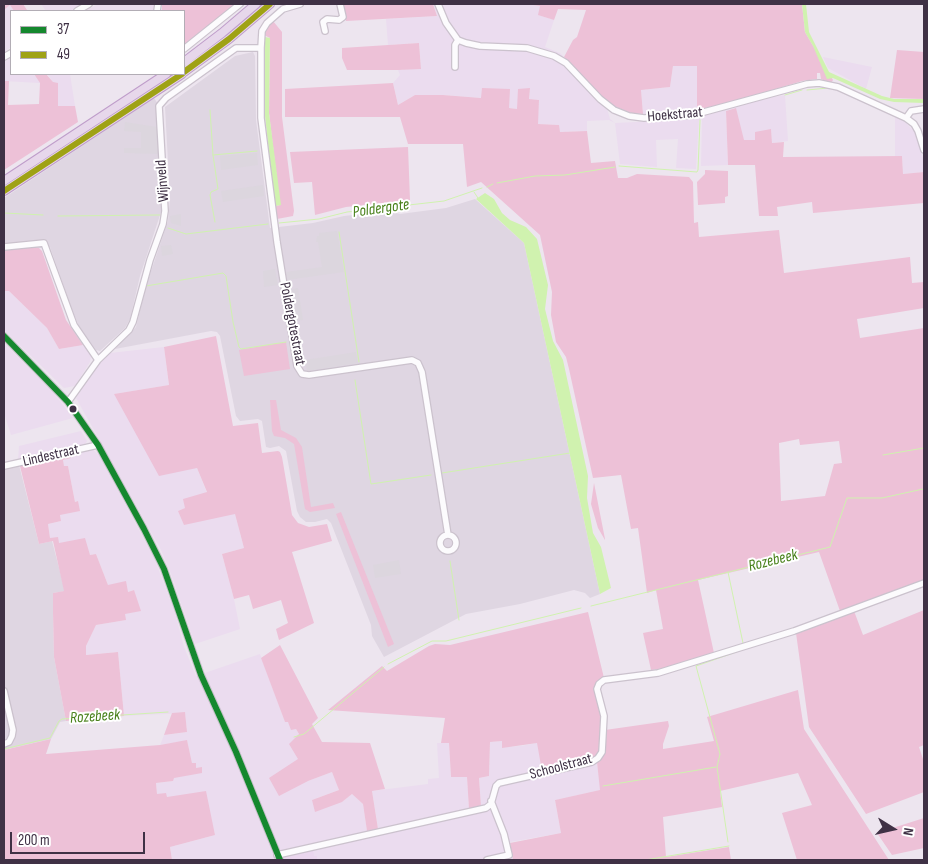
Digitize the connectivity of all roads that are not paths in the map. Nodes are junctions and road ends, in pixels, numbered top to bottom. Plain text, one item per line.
1 (240, 4) edge
2 (256, 4) edge
3 (270, 4) edge
4 (300, 4) edge
5 (340, 4) edge
6 (438, 4) edge
7 (325, 32) dead end
8 (458, 40) junction
9 (185, 48) edge
10 (261, 48) junction
11 (185, 61) edge
12 (455, 67) dead end
13 (185, 72) edge
14 (164, 75) edge
15 (180, 75) edge
16 (924, 109) edge
17 (906, 118) junction
18 (924, 150) edge
19 (4, 181) edge
20 (4, 191) edge
21 (4, 247) edge
22 (4, 336) edge
23 (98, 360) junction
24 (68, 402) junction
25 (98, 445) junction
26 (4, 466) edge
27 (448, 535) dead end
28 (924, 583) edge
29 (4, 691) edge
30 (4, 744) edge
31 (491, 801) junction
32 (278, 857) edge
33 (487, 860) edge

1 - 9 street
2 - 11 highway
3 - 13 highway
4 - 10 street, Poldergotestraat
5 - 7 street
6 - 8 street
8 - 12 street
8 - 17 street, Hoekstraat
10 - 23 street, Wijnveld
10 - 27 street, Poldergotestraat
14 - 19 highway
15 - 20 highway
16 - 17 street
17 - 18 street, Hoekstraat
21 - 23 street
22 - 24 street
23 - 24 street, Wijnveld
24 - 25 street
25 - 26 street, Lindestraat
25 - 32 street
28 - 31 street, Schoolstraat
29 - 30 street
31 - 32 street, Schoolstraat
31 - 33 street

